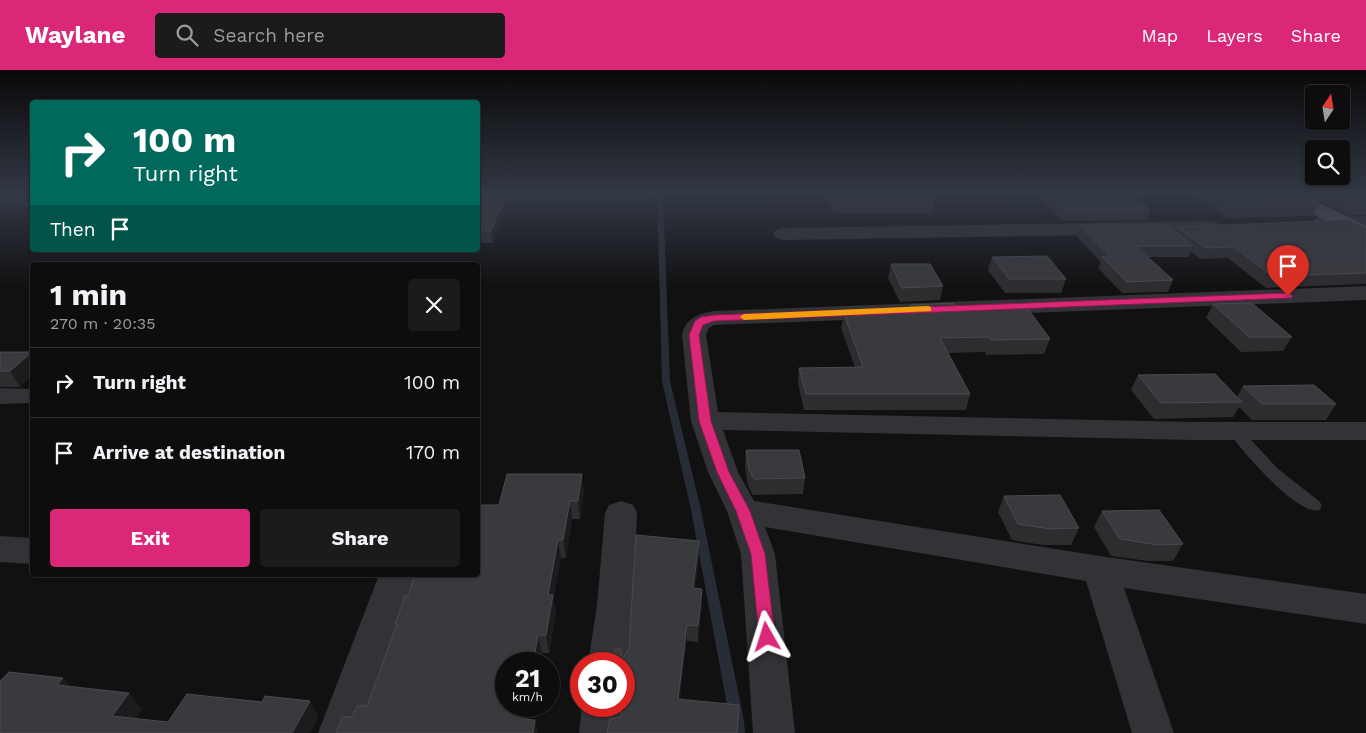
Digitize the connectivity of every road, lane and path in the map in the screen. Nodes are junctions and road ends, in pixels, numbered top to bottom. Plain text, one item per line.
1 (1347, 225) edge
2 (1234, 226) edge
3 (783, 234) dead end
4 (1366, 234) edge
5 (1366, 293) edge
6 (0, 396) edge
7 (27, 396) dead end
8 (705, 421) junction
9 (1235, 431) junction
10 (1366, 432) edge
11 (1314, 506) dead end
12 (743, 511) junction
13 (621, 513) dead end
14 (0, 549) edge
15 (30, 551) edge
16 (1100, 570) junction
17 (396, 577) edge
18 (1366, 609) edge
19 (609, 652) edge
20 (602, 717) edge
21 (339, 733) edge
22 (600, 733) edge
23 (774, 733) edge
24 (1153, 733) edge

1 - 4 highway
2 - 3 street
5 - 8 street
6 - 7 street
8 - 9 street
8 - 12 street
9 - 10 street
9 - 11 lane
12 - 16 street
12 - 23 street
13 - 19 street
14 - 15 street
16 - 18 street
16 - 24 street
17 - 21 street
20 - 22 street

